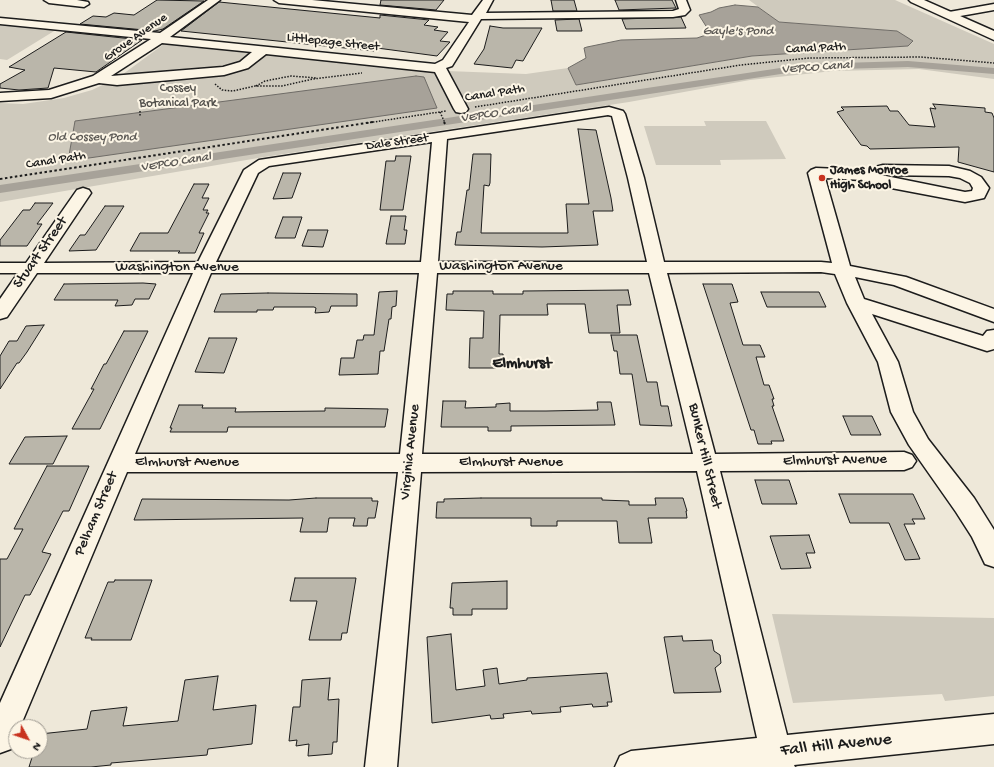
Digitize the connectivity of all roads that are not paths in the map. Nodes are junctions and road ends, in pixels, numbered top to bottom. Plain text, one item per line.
1 (49, 0) edge
2 (215, 0) edge
3 (279, 0) edge
4 (331, 0) edge
5 (488, 0) edge
6 (681, 0) edge
7 (915, 0) edge
8 (936, 0) edge
9 (84, 4) dead end
10 (994, 7) edge
11 (477, 16) junction
12 (994, 16) edge
13 (964, 17) junction
14 (980, 19) junction
15 (0, 21) edge
16 (994, 25) edge
17 (994, 36) edge
18 (160, 38) junction
19 (262, 51) junction
20 (439, 67) junction
21 (94, 81) junction
22 (0, 97) edge
23 (461, 109) road end
24 (440, 137) junction
25 (627, 147) joint
26 (864, 175) junction
27 (83, 193) dead end
28 (429, 267) junction
29 (657, 267) junction
30 (0, 268) edge
31 (31, 268) junction
32 (204, 268) junction
33 (842, 269) junction
34 (856, 303) junction
35 (0, 313) edge
36 (994, 316) edge
37 (994, 336) edge
38 (904, 461) dead end
39 (410, 462) junction
40 (706, 462) junction
41 (119, 463) junction
42 (994, 556) edge
43 (994, 729) edge
44 (0, 738) edge
45 (778, 759) edge
46 (381, 767) edge
47 (631, 767) edge

1 - 9 street
2 - 18 street, Grove Avenue
3 - 11 street
4 - 11 street
5 - 11 street
6 - 11 street
7 - 13 main road
8 - 13 main road
10 - 13 street
11 - 20 street
12 - 14 street
13 - 14 main road
13 - 17 main road
14 - 16 main road
15 - 18 street, Littlepage Street
18 - 19 street, Littlepage Street
18 - 21 street, Grove Avenue
19 - 20 street, Littlepage Street
19 - 21 street
20 - 23 street
21 - 22 street
24 - 25 street, Dale Street
24 - 28 street, Virginia Avenue
24 - 32 street, Dale Street
25 - 29 street, Bunker Hill Street
26 - 26 street
26 - 33 street
27 - 31 street, Stuart Street
28 - 29 street, Washington Avenue
28 - 32 street, Washington Avenue
28 - 39 street, Virginia Avenue
29 - 33 street, Washington Avenue
29 - 40 street, Bunker Hill Street
30 - 31 street, Washington Avenue
31 - 32 street, Washington Avenue
31 - 35 street, Stuart Street
32 - 41 street, Pelham Street
33 - 34 street
33 - 36 street, Washington Avenue
34 - 37 street
34 - 42 street
38 - 40 street, Elmhurst Avenue
39 - 40 street, Elmhurst Avenue
39 - 41 street, Elmhurst Avenue
39 - 46 street, Virginia Avenue
40 - 45 street, Bunker Hill Street
41 - 44 street, Pelham Street
43 - 45 street, Fall Hill Avenue
45 - 47 street, Fall Hill Avenue

